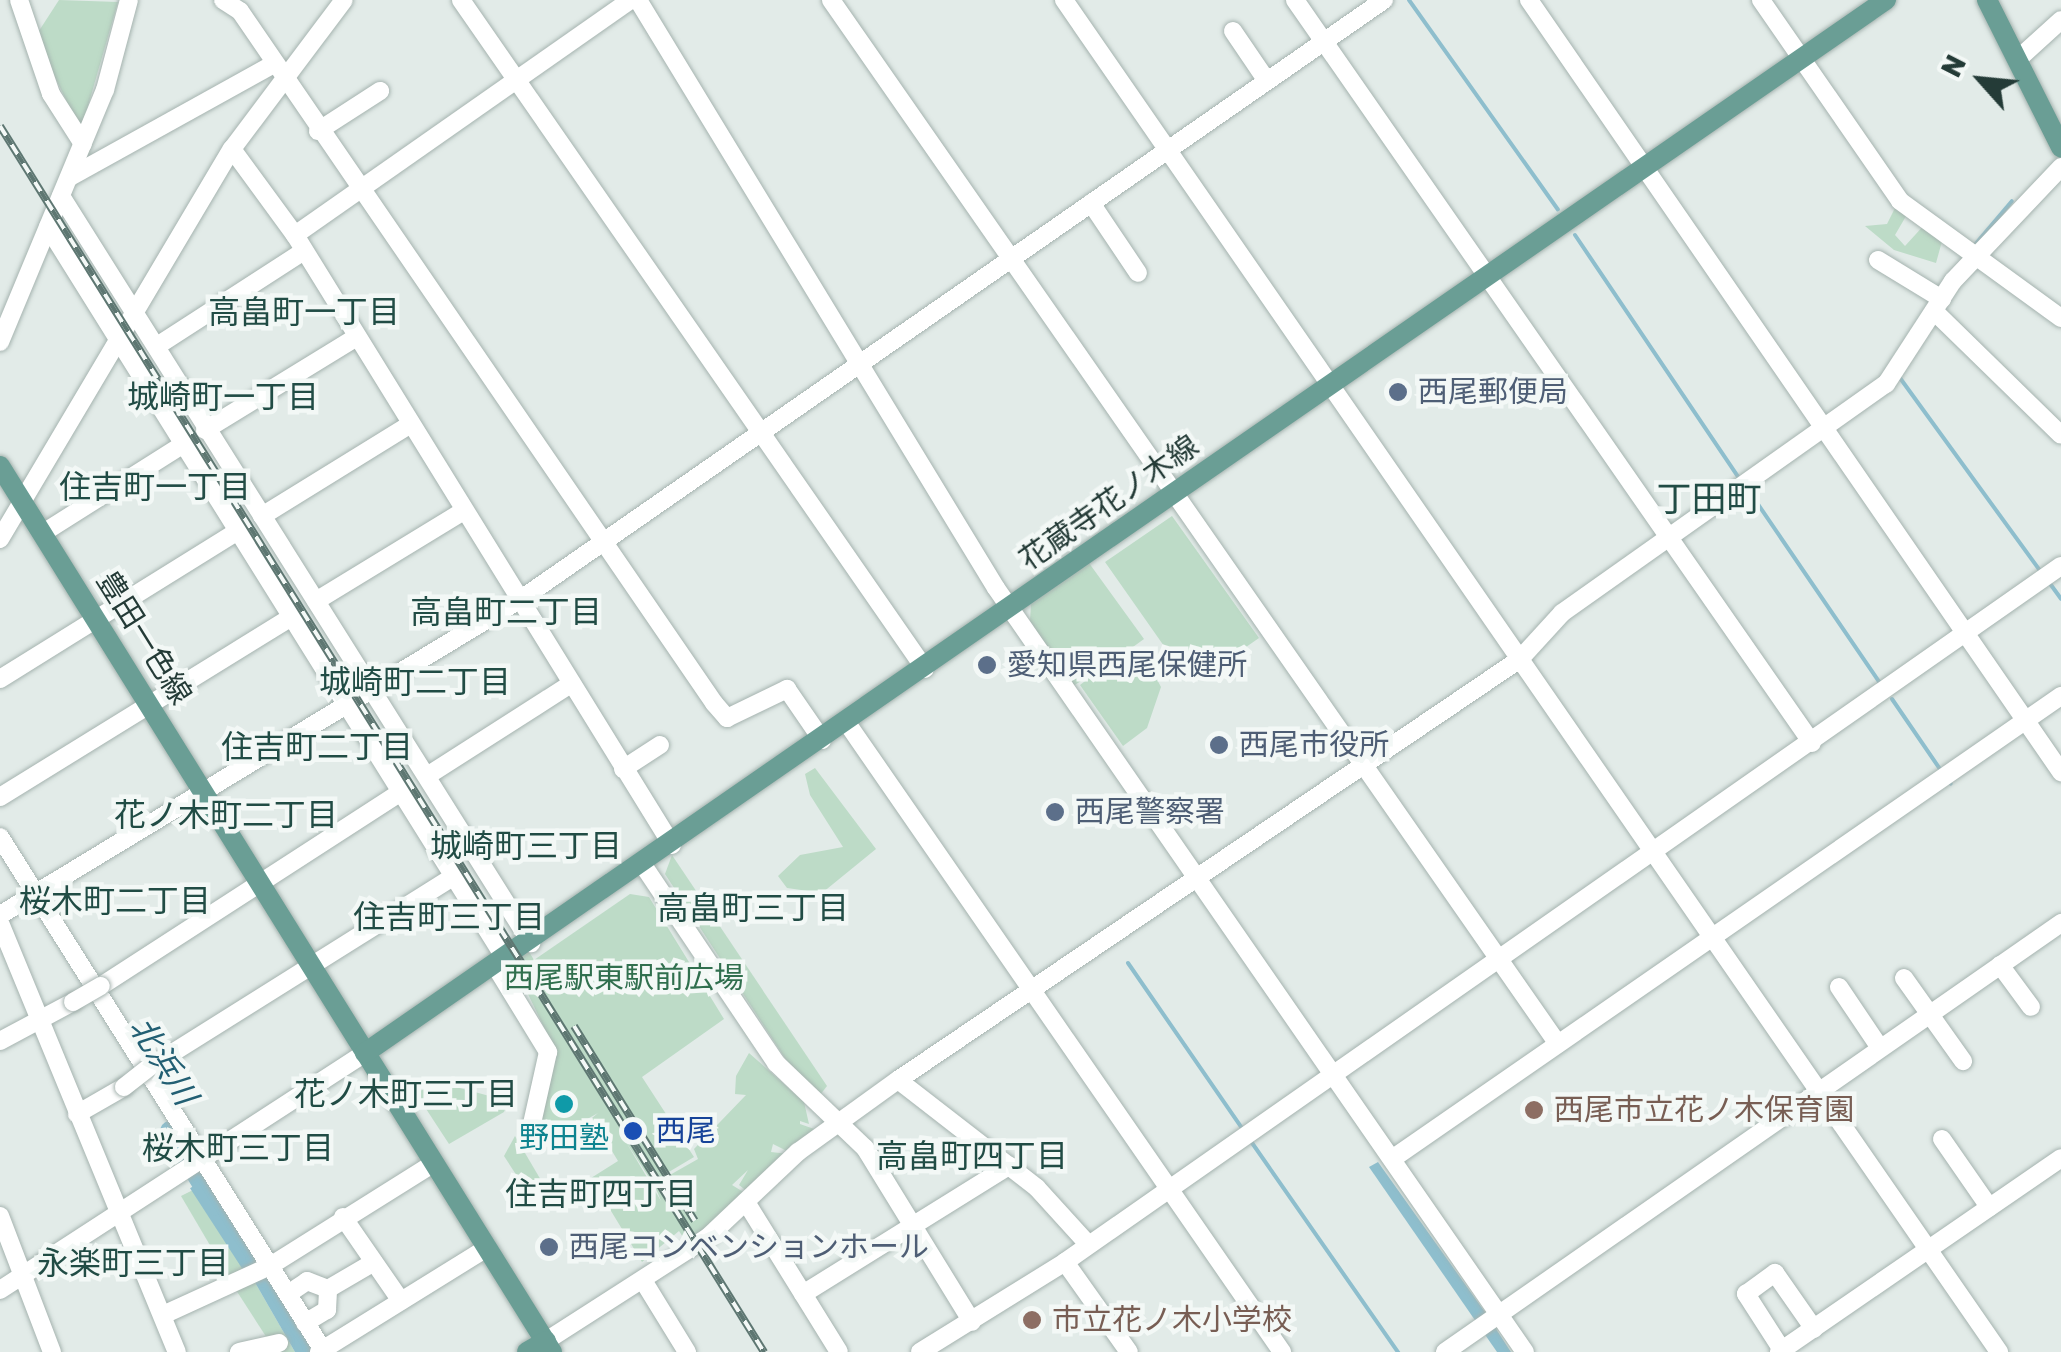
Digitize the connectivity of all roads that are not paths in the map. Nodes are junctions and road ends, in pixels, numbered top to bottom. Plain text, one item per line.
1 (18, 0) edge
2 (128, 0) edge
3 (223, 0) edge
4 (344, 0) edge
5 (461, 0) edge
6 (630, 0) edge
7 (638, 0) edge
8 (831, 0) edge
9 (1064, 0) edge
10 (1295, 0) edge
11 (1384, 0) edge
12 (1528, 0) edge
13 (1761, 0) edge
14 (1886, 0) edge
15 (1987, 0) edge
16 (2061, 20) edge
17 (1233, 31) dead end
18 (1324, 41) junction
19 (1802, 58) junction
20 (2017, 60) junction
21 (277, 70) junction
22 (517, 80) junction
23 (1267, 81) junction
24 (380, 91) dead end
25 (318, 131) junction
26 (83, 144) junction
27 (2061, 147) edge
28 (1168, 149) junction
29 (232, 150) junction
30 (2061, 167) edge
31 (1644, 168) junction
32 (70, 177) junction
33 (359, 189) junction
34 (60, 196) junction
35 (1091, 203) junction
36 (48, 227) junction
37 (299, 243) junction
38 (1974, 247) junction
39 (1009, 259) junction
40 (1878, 260) dead end
41 (1138, 273) dead end
42 (1488, 276) junction
43 (1938, 305) junction
44 (134, 310) junction
45 (2061, 318) edge
46 (118, 337) junction
47 (355, 338) junction
48 (0, 342) edge
49 (156, 346) junction
50 (860, 362) junction
51 (1331, 384) junction
52 (2055, 410) edge
53 (406, 428) junction
54 (205, 430) junction
55 (1826, 430) junction
56 (762, 432) junction
57 (2061, 435) edge
58 (184, 444) junction
59 (0, 466) edge
60 (1174, 496) junction
61 (23, 500) junction
62 (460, 513) junction
63 (262, 516) junction
64 (238, 532) junction
65 (43, 533) junction
66 (1670, 538) junction
67 (0, 539) edge
68 (599, 542) junction
69 (2061, 566) edge
70 (512, 598) junction
71 (316, 601) junction
72 (1010, 610) junction
73 (293, 616) junction
74 (95, 619) junction
75 (1964, 636) junction
76 (1520, 659) junction
77 (925, 669) junction
78 (0, 679) edge
79 (568, 686) junction
80 (366, 689) junction
81 (2061, 696) edge
82 (345, 702) junction
83 (150, 704) junction
84 (2024, 722) junction
85 (847, 723) junction
86 (822, 740) junction
87 (1812, 743) junction
88 (660, 744) dead end
89 (1362, 766) junction
90 (623, 769) junction
91 (2061, 772) edge
92 (427, 776) junction
93 (202, 790) junction
94 (401, 792) junction
95 (0, 797) edge
96 (0, 837) edge
97 (672, 845) junction
98 (1656, 852) junction
99 (644, 865) junction
100 (455, 876) junction
101 (259, 879) junction
102 (1197, 879) junction
103 (37, 888) junction
104 (3, 916) edge
105 (2058, 933) edge
106 (1715, 937) junction
107 (531, 943) junction
108 (1499, 960) junction
109 (501, 963) junction
110 (2000, 965) junction
111 (312, 966) junction
112 (1904, 978) dead end
113 (1839, 988) dead end
114 (1029, 993) junction
115 (2030, 1007) dead end
116 (1930, 1014) junction
117 (38, 1018) junction
118 (0, 1041) edge
119 (1558, 1044) junction
120 (1880, 1048) junction
121 (365, 1054) junction
122 (1963, 1061) dead end
123 (1334, 1076) junction
124 (898, 1080) junction
125 (1820, 1090) junction
126 (77, 1114) junction
127 (841, 1120) junction
128 (531, 1128) dead end
129 (1942, 1139) dead end
130 (2061, 1158) edge
131 (1392, 1159) junction
132 (202, 1160) junction
133 (434, 1163) junction
134 (1009, 1166) junction
135 (1170, 1190) junction
136 (746, 1202) junction
137 (1989, 1208) junction
138 (122, 1212) junction
139 (0, 1216) edge
140 (344, 1217) junction
141 (913, 1224) junction
142 (1088, 1244) junction
143 (487, 1248) junction
144 (1926, 1250) junction
145 (374, 1262) junction
146 (1065, 1262) junction
147 (270, 1266) junction
148 (23, 1277) junction
149 (644, 1282) junction
150 (328, 1289) junction
151 (0, 1290) edge
152 (288, 1294) junction
153 (803, 1294) junction
154 (400, 1301) junction
155 (163, 1314) junction
156 (1499, 1314) junction
157 (972, 1322) junction
158 (306, 1324) junction
159 (1814, 1329) junction
160 (279, 1343) dead end
161 (542, 1348) edge
162 (322, 1351) edge
163 (1781, 1351) edge
164 (52, 1352) edge
165 (177, 1352) edge
166 (239, 1352) edge
167 (687, 1352) edge
168 (839, 1352) edge
169 (920, 1352) edge
170 (1129, 1352) edge
171 (1282, 1352) edge
172 (1445, 1352) edge
173 (1525, 1352) edge
174 (1999, 1352) edge

1 - 26 street
2 - 26 street
3 - 21 street
4 - 21 street
5 - 22 street
6 - 22 street
7 - 50 street
8 - 39 street
9 - 28 street
10 - 18 street
11 - 18 street
12 - 31 street
13 - 19 street
14 - 19 main road, 花蔵寺花ノ木線
15 - 20 main road
16 - 20 street
17 - 23 street
18 - 23 street
18 - 42 street
19 - 31 main road, 花蔵寺花ノ木線
19 - 38 street
20 - 27 main road
21 - 25 street
21 - 29 street
21 - 32 street
22 - 33 street
22 - 56 street
23 - 28 street
24 - 25 street
25 - 33 street
26 - 32 street
28 - 35 street
28 - 51 street
29 - 37 street
29 - 44 street
30 - 38 street
31 - 42 main road, 花蔵寺花ノ木線
31 - 55 street
32 - 34 street
33 - 37 street
33 - 68 street
34 - 36 street
34 - 44 street
35 - 39 street
35 - 41 street
36 - 46 street
36 - 48 street
37 - 47 street
37 - 49 street
38 - 43 street
38 - 45 street
39 - 50 street
39 - 60 street
40 - 43 street
42 - 51 main road, 花蔵寺花ノ木線
42 - 66 street
43 - 52 street
43 - 55 street
44 - 46 street
44 - 49 street
46 - 58 street
46 - 61 street
47 - 53 street
47 - 54 street
49 - 54 street
50 - 56 street
50 - 72 street
51 - 60 main road, 花蔵寺花ノ木線
51 - 76 street
52 - 57 street
53 - 62 street
53 - 63 street
54 - 63 street
55 - 66 street
55 - 75 street
56 - 68 street
56 - 77 street
58 - 64 street
58 - 65 street
59 - 61 main road, 豊田一色線
60 - 72 main road, 花蔵寺花ノ木線
60 - 89 street
61 - 65 main road, 豊田一色線
61 - 67 street
62 - 70 street
62 - 71 street
63 - 71 street
64 - 73 street
64 - 74 street
65 - 74 main road, 豊田一色線
66 - 76 street
66 - 87 street
68 - 70 street
68 - 86 street
69 - 75 street
70 - 79 street
70 - 80 street
71 - 80 street
72 - 77 main road, 花蔵寺花ノ木線
72 - 102 street
73 - 82 street
73 - 83 street
74 - 78 street
74 - 83 main road, 豊田一色線
75 - 84 street
75 - 87 street
76 - 89 street
76 - 98 street
77 - 85 main road, 花蔵寺花ノ木線
79 - 90 street
79 - 92 street
80 - 82 street
80 - 92 street
81 - 84 street
82 - 93 street
82 - 94 street
83 - 93 main road, 豊田一色線
83 - 95 street
84 - 91 street
84 - 106 street
85 - 86 main road, 花蔵寺花ノ木線
85 - 114 street
86 - 97 main road, 花蔵寺花ノ木線
87 - 98 street
88 - 90 street
89 - 102 street
89 - 108 street
90 - 97 street
92 - 107 street
93 - 101 main road, 豊田一色線
93 - 103 street
94 - 100 street
94 - 101 street
96 - 103 street
97 - 99 main road, 花蔵寺花ノ木線
98 - 106 street
98 - 108 street
99 - 107 main road, 花蔵寺花ノ木線
99 - 127 street
100 - 109 street
100 - 111 street
101 - 111 main road, 豊田一色線
101 - 117 street, bridge
102 - 114 street
102 - 123 street
103 - 104 street
103 - 132 street
104 - 117 street
105 - 110 street
106 - 119 street
106 - 125 street
107 - 109 main road, 花蔵寺花ノ木線
108 - 119 street
108 - 123 street
109 - 121 main road, 花蔵寺花ノ木線
109 - 128 street
110 - 115 street
110 - 116 street
111 - 121 main road, 豊田一色線
111 - 126 street, bridge
112 - 116 street
113 - 120 street
114 - 124 street
114 - 135 street
116 - 120 street
116 - 122 street
117 - 118 street
117 - 126 street
119 - 131 street
120 - 125 street
121 - 132 street
121 - 133 main road, 豊田一色線
123 - 131 street
123 - 135 street
124 - 127 street
124 - 134 street
125 - 144 street
125 - 156 street
126 - 138 street
127 - 136 street
127 - 141 street
129 - 137 street
130 - 137 street
131 - 156 street
132 - 138 street
132 - 147 street
133 - 140 street
133 - 143 main road, 豊田一色線
134 - 141 street
134 - 142 street
135 - 142 street
135 - 171 street
136 - 149 street
136 - 153 street
137 - 144 street
138 - 148 street
138 - 155 street
139 - 148 street
140 - 145 street
140 - 147 street
141 - 153 street
141 - 157 street
142 - 146 street
143 - 154 street
143 - 161 main road, 豊田一色線
144 - 159 street
144 - 174 street
145 - 150 street
145 - 154 street
146 - 157 street
146 - 170 street
147 - 152 street
147 - 155 street
148 - 151 street
148 - 164 street
149 - 161 street
149 - 167 street
150 - 152 street
150 - 158 street
152 - 158 street
153 - 168 street
154 - 162 street
155 - 165 street
156 - 172 street
156 - 173 street
157 - 169 street
158 - 162 street
159 - 163 street
159 - 163 street
160 - 166 street

